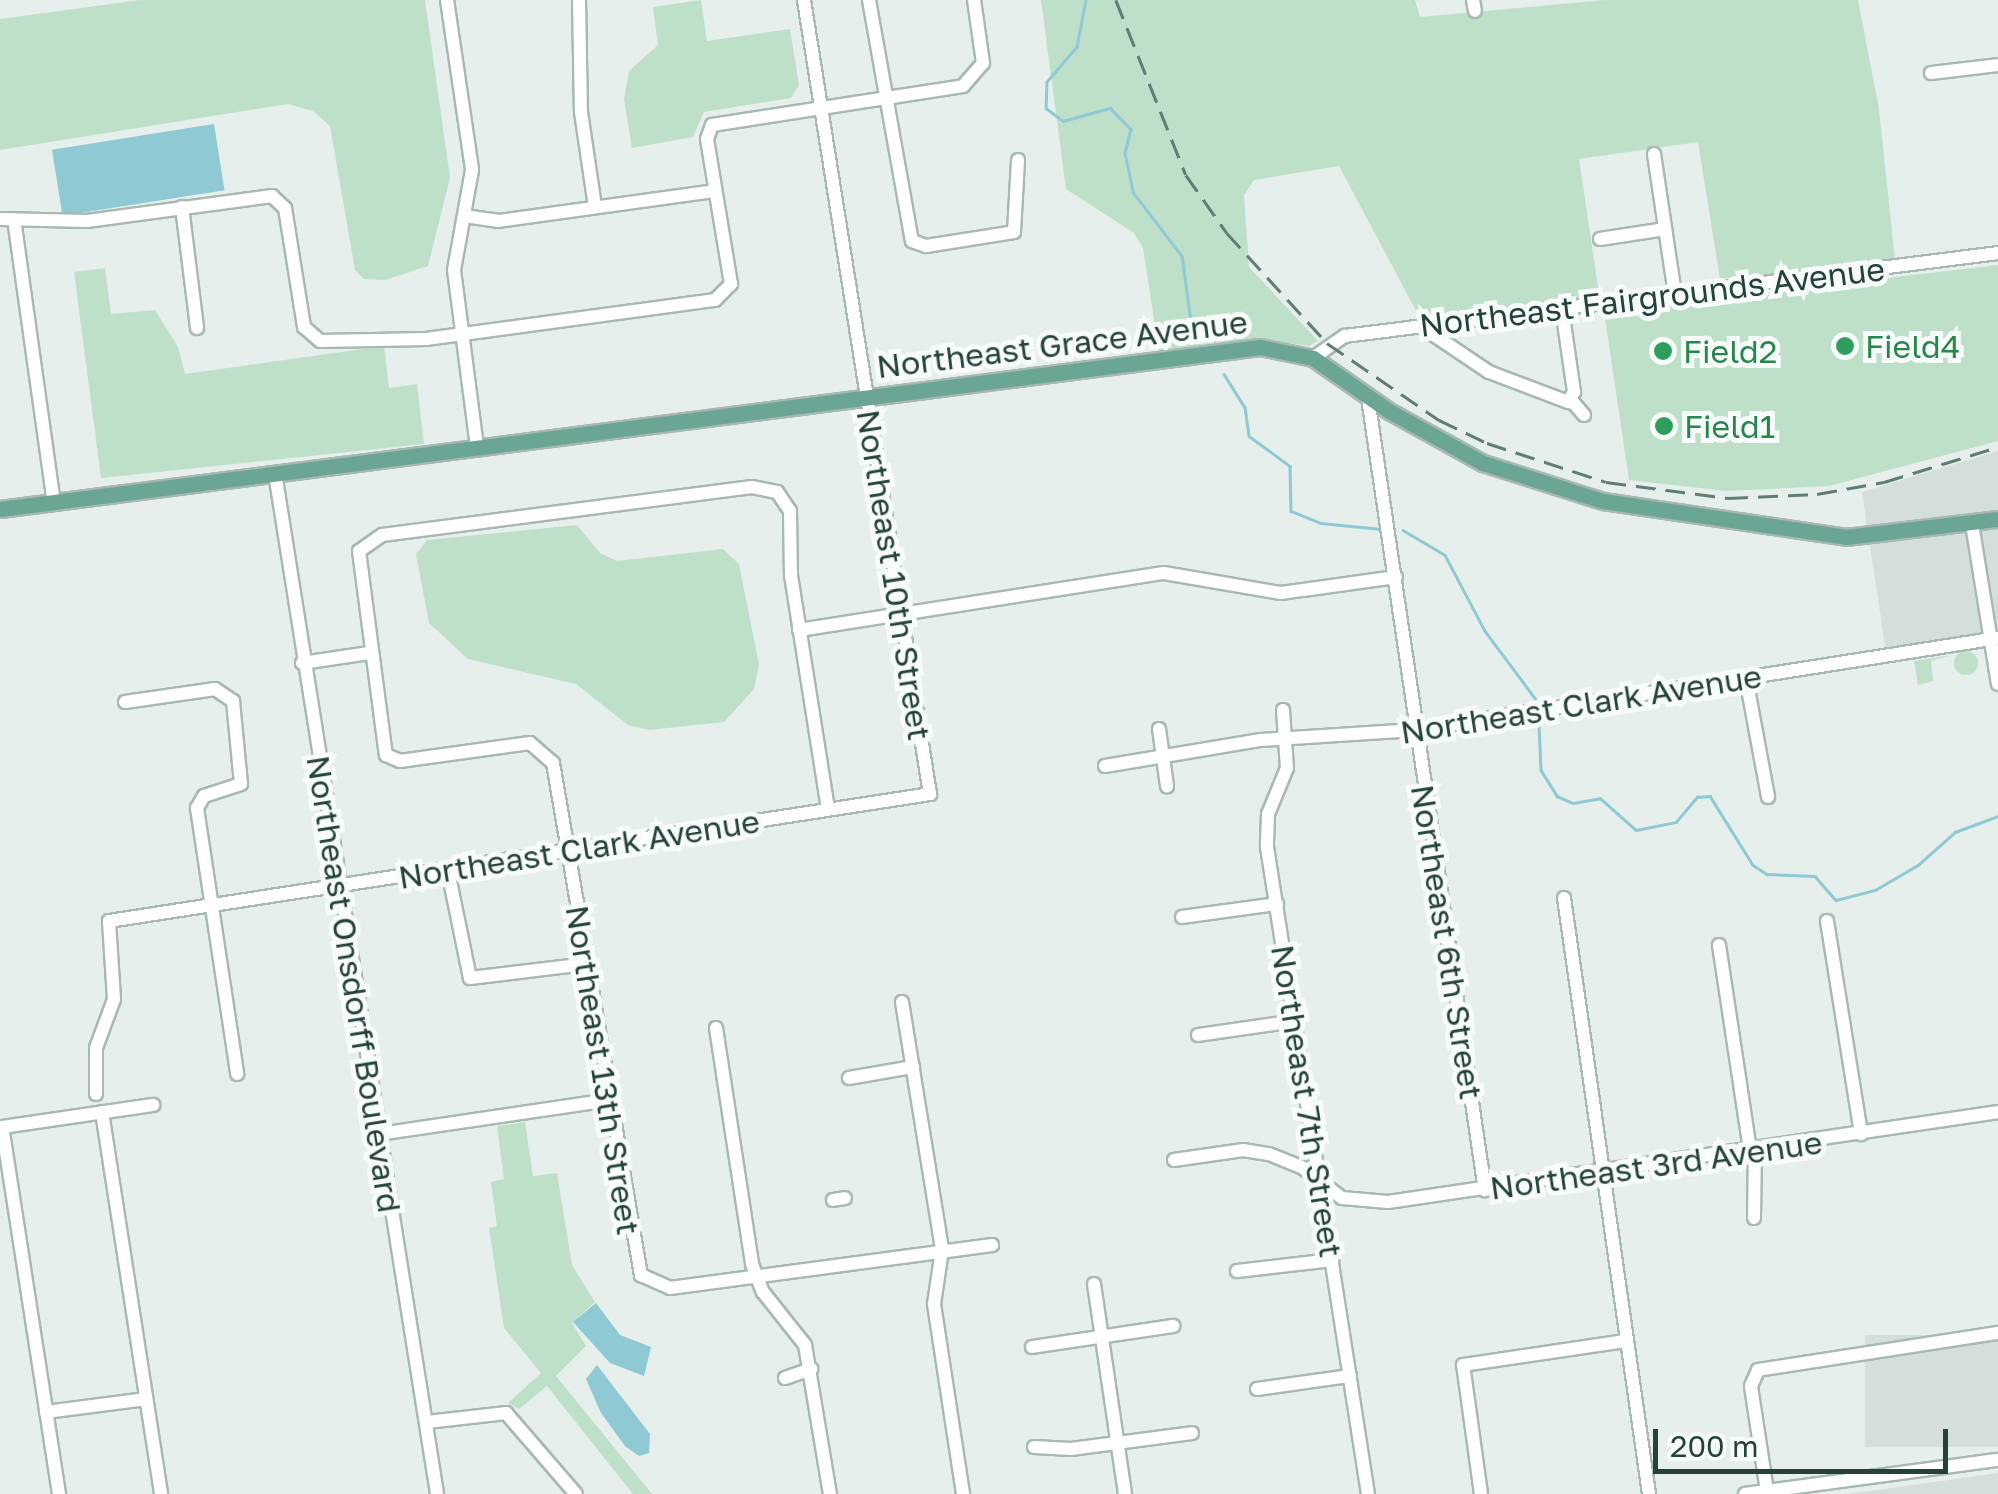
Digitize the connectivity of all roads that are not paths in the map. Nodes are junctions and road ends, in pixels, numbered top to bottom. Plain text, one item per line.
1 (446, 0) edge
2 (579, 0) edge
3 (804, 0) edge
4 (869, 0) edge
5 (974, 0) edge
6 (1998, 65) edge
7 (1932, 73) dead end
8 (884, 97) junction
9 (818, 104) junction
10 (1654, 154) dead end
11 (1018, 160) dead end
12 (716, 190) junction
13 (182, 208) junction
14 (595, 208) junction
15 (464, 216) junction
16 (7, 220) edge
17 (1665, 229) junction
18 (1600, 239) dead end
19 (1998, 252) edge
20 (1675, 294) junction
21 (1562, 309) junction
22 (1422, 327) junction
23 (197, 328) dead end
24 (463, 334) junction
25 (1314, 358) junction
26 (864, 396) junction
27 (1368, 398) junction
28 (1571, 400) junction
29 (1584, 415) dead end
30 (478, 447) junction
31 (275, 473) junction
32 (54, 502) junction
33 (0, 509) edge
34 (1998, 519) edge
35 (1972, 524) junction
36 (1396, 577) junction
37 (901, 614) junction
38 (799, 630) junction
39 (1995, 639) edge
40 (369, 654) junction
41 (302, 663) junction
42 (1746, 678) junction
43 (1998, 684) edge
44 (125, 702) dead end
45 (1284, 710) dead end
46 (1159, 729) dead end
47 (1415, 730) junction
48 (1287, 739) junction
49 (1163, 757) junction
50 (1105, 766) dead end
51 (1167, 786) dead end
52 (930, 794) joint
53 (1768, 796) dead end
54 (828, 810) junction
55 (568, 852) junction
56 (448, 870) junction
57 (337, 888) junction
58 (1564, 898) dead end
59 (1277, 904) junction
60 (213, 906) junction
61 (1182, 917) dead end
62 (1827, 921) dead end
63 (1718, 944) dead end
64 (585, 964) junction
65 (902, 1002) dead end
66 (1295, 1021) junction
67 (716, 1028) dead end
68 (1198, 1035) dead end
69 (913, 1067) junction
70 (237, 1074) dead end
71 (849, 1078) dead end
72 (96, 1094) dead end
73 (609, 1100) junction
74 (153, 1105) dead end
75 (102, 1112) junction
76 (1998, 1112) edge
77 (2, 1128) edge
78 (387, 1133) junction
79 (1861, 1134) junction
80 (1752, 1150) junction
81 (1174, 1160) dead end
82 (1602, 1173) junction
83 (1319, 1182) junction
84 (1485, 1190) junction
85 (1754, 1218) dead end
86 (992, 1244) dead end
87 (942, 1250) junction
88 (1332, 1260) junction
89 (1237, 1271) dead end
90 (756, 1277) junction
91 (1094, 1284) dead end
92 (1172, 1326) dead end
93 (1998, 1333) edge
94 (1102, 1336) junction
95 (1626, 1341) junction
96 (1032, 1347) dead end
97 (811, 1369) junction
98 (1350, 1376) junction
99 (785, 1378) dead end
100 (1256, 1389) dead end
101 (146, 1399) junction
102 (46, 1412) junction
103 (433, 1420) junction
104 (1192, 1433) dead end
105 (1117, 1443) junction
106 (1034, 1447) dead end
107 (1998, 1460) edge
108 (1767, 1491) junction
109 (59, 1494) edge
110 (161, 1494) edge
111 (437, 1494) edge
112 (576, 1494) edge
113 (830, 1494) edge
114 (963, 1494) edge
115 (1125, 1494) edge
116 (1368, 1494) edge
117 (1481, 1494) edge
118 (1649, 1494) edge
119 (1746, 1494) edge

1 - 15 street
2 - 14 street
3 - 9 street, Northeast 10th Street
4 - 8 street
5 - 8 street
6 - 7 street
8 - 9 street
8 - 11 street
9 - 12 street
9 - 26 street, Northeast 10th Street
10 - 17 street
12 - 14 street
12 - 24 street
13 - 16 street
13 - 23 street
13 - 24 street
14 - 15 street
15 - 24 street
16 - 32 street
17 - 18 street
17 - 20 street
19 - 20 street, Northeast Fairgrounds Avenue
20 - 21 street, Northeast Fairgrounds Avenue
21 - 22 street, Northeast Fairgrounds Avenue
21 - 28 street
22 - 25 street, Northeast Fairgrounds Avenue
22 - 28 street
24 - 30 street
25 - 26 main road, Northeast Grace Avenue
25 - 27 main road, Northeast Grace Avenue
26 - 30 main road, Northeast Grace Avenue
26 - 37 street, Northeast 10th Street
27 - 35 main road, Northeast Grace Avenue
27 - 36 street, Northeast 6th Street
28 - 29 street
30 - 31 main road, Northeast Grace Avenue
31 - 32 main road, Northeast Grace Avenue
31 - 41 street, Northeast Onsdorff Boulevard
32 - 33 main road, Northeast Grace Avenue
34 - 35 main road, Northeast Grace Avenue
35 - 39 street
36 - 37 street
36 - 47 street, Northeast 6th Street
37 - 38 street
37 - 52 street, Northeast 10th Street
38 - 40 street
38 - 54 street
39 - 42 street, Northeast Clark Avenue
39 - 43 street
40 - 41 street
40 - 55 street, Northeast 13th Street
41 - 57 street, Northeast Onsdorff Boulevard
42 - 47 street, Northeast Clark Avenue
42 - 53 street
44 - 60 street
45 - 48 street, Northeast 7th Street
46 - 49 street
47 - 48 street, Northeast Clark Avenue
47 - 84 street, Northeast 6th Street
48 - 49 street, Northeast Clark Avenue
48 - 59 street, Northeast 7th Street
49 - 50 street, Northeast Clark Avenue
49 - 51 street
52 - 54 street, Northeast Clark Avenue
54 - 55 street, Northeast Clark Avenue
55 - 56 street, Northeast Clark Avenue
55 - 64 street, Northeast 13th Street
56 - 57 street, Northeast Clark Avenue
56 - 64 street
57 - 60 street, Northeast Clark Avenue
57 - 78 street, Northeast Onsdorff Boulevard
58 - 82 street
59 - 61 street
59 - 66 street, Northeast 7th Street
60 - 70 street
60 - 72 street, Northeast Clark Avenue
62 - 79 street
63 - 80 street
64 - 73 street, Northeast 13th Street
65 - 69 street
66 - 68 street
66 - 83 street, Northeast 7th Street
67 - 90 street
69 - 71 street
69 - 87 street
73 - 78 street
73 - 90 street, Northeast 13th Street
74 - 75 street
75 - 77 street
75 - 101 street
76 - 79 street, Northeast 3rd Avenue
77 - 102 street
78 - 103 street, Northeast Onsdorff Boulevard
79 - 80 street, Northeast 3rd Avenue
80 - 82 street, Northeast 3rd Avenue
80 - 85 street
81 - 83 street, Northeast 3rd Avenue
82 - 84 street, Northeast 3rd Avenue
82 - 95 street
83 - 84 street, Northeast 3rd Avenue
83 - 88 street, Northeast 7th Street
86 - 87 street
87 - 90 street
87 - 114 street
88 - 89 street
88 - 98 street, Northeast 7th Street
90 - 97 street
91 - 94 street
92 - 94 street
93 - 108 street
94 - 96 street
94 - 105 street
95 - 117 street
95 - 118 street
97 - 99 street
97 - 113 street
98 - 100 street
98 - 116 street, Northeast 7th Street
101 - 102 street
101 - 110 street
102 - 109 street
103 - 111 street, Northeast Onsdorff Boulevard
103 - 112 street
104 - 105 street
105 - 106 street
105 - 115 street
107 - 108 street
108 - 119 street

